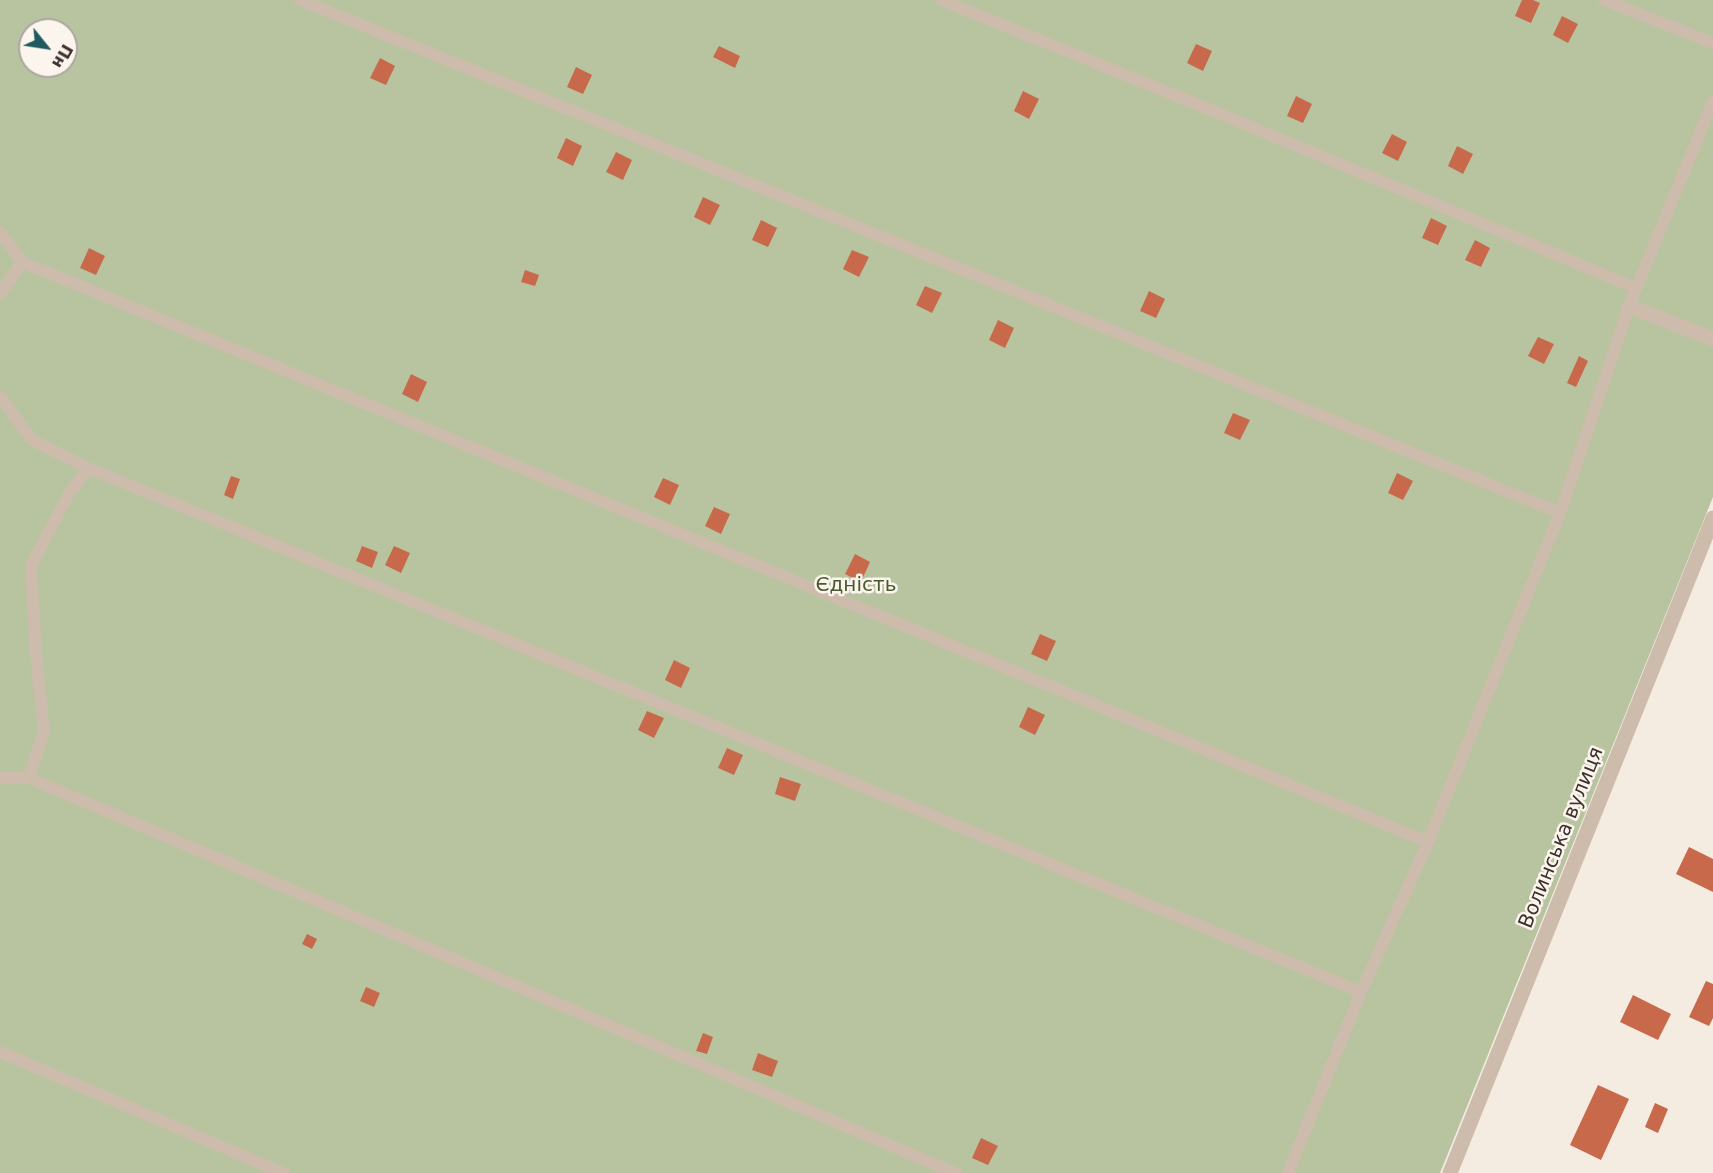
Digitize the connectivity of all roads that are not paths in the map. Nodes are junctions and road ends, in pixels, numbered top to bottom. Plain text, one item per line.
1 (300, 0) edge
2 (941, 0) edge
3 (1604, 0) edge
4 (1713, 43) edge
5 (1713, 101) edge
6 (0, 232) edge
7 (22, 261) junction
8 (1636, 288) junction
9 (0, 294) edge
10 (1629, 306) junction
11 (1713, 339) edge
12 (0, 396) edge
13 (88, 468) junction
14 (1560, 513) junction
15 (1713, 518) edge
16 (0, 778) edge
17 (29, 778) junction
18 (1428, 842) junction
19 (1361, 992) junction
20 (0, 1052) edge
21 (283, 1173) edge
22 (955, 1173) edge
23 (1288, 1173) edge
24 (1450, 1173) edge

1 - 14 lane
2 - 8 lane
3 - 4 lane
5 - 8 lane
6 - 7 lane
7 - 9 lane
7 - 18 lane
8 - 10 lane
10 - 11 street
10 - 14 lane
12 - 13 lane
13 - 17 lane
13 - 19 lane
14 - 18 lane
15 - 24 street, Волинська вулиця
16 - 17 lane
17 - 22 lane
18 - 19 lane
19 - 23 lane
20 - 21 lane

